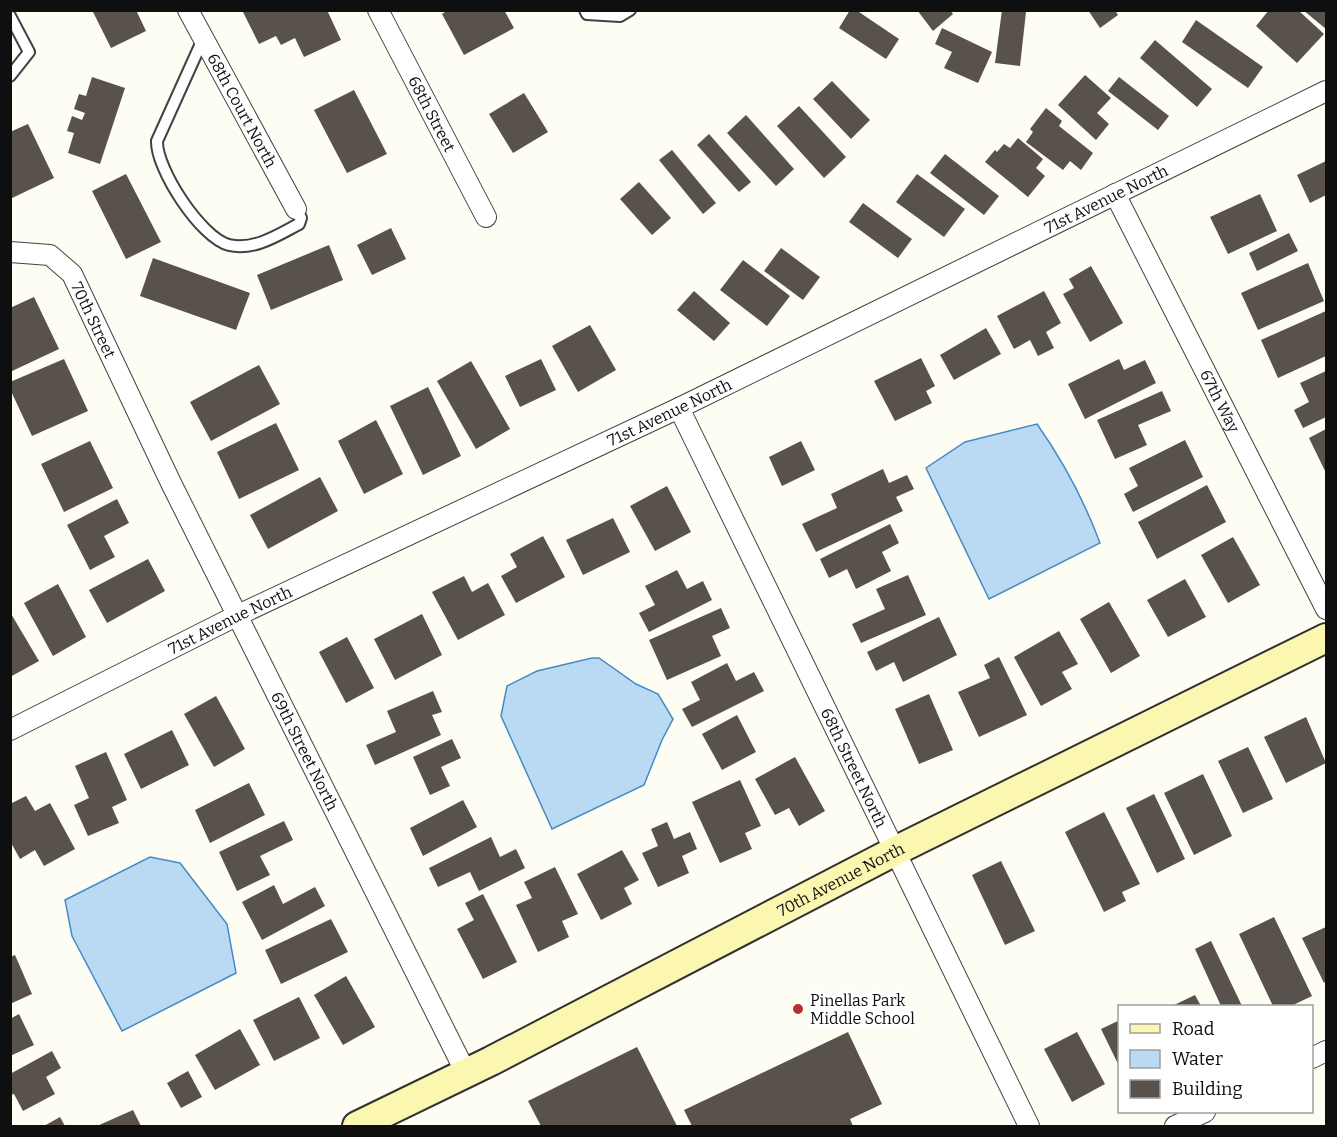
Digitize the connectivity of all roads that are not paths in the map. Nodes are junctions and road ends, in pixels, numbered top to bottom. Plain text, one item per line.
1 (188, 10) edge
2 (378, 10) edge
3 (585, 10) edge
4 (630, 10) edge
5 (10, 16) edge
6 (203, 39) junction
7 (10, 76) edge
8 (1326, 91) edge
9 (1115, 194) junction
10 (296, 209) joint
11 (486, 217) dead end
12 (10, 252) edge
13 (679, 408) junction
14 (144, 428) joint
15 (1326, 609) edge
16 (236, 616) junction
17 (1326, 638) edge
18 (10, 730) edge
19 (895, 851) junction
20 (466, 1073) junction
21 (1203, 1113) edge
22 (357, 1126) edge
23 (1029, 1126) edge
24 (1175, 1126) edge

1 - 6 street, 68th Court North
2 - 11 street, 68th Street
3 - 4 lane
5 - 7 lane
6 - 10 street, 68th Court North
6 - 10 lane
8 - 9 street, 71st Avenue North
9 - 13 street, 71st Avenue North
9 - 15 street, 67th Way
12 - 14 street, 70th Street
13 - 16 street, 71st Avenue North
13 - 19 street, 68th Street North
14 - 16 street, 69th Street North
16 - 18 street, 71st Avenue North
16 - 20 street, 69th Street North
17 - 19 street, 70th Avenue North
19 - 20 street, 70th Avenue North
19 - 23 street, 68th Street North
20 - 22 street, 70th Avenue North
21 - 24 street

